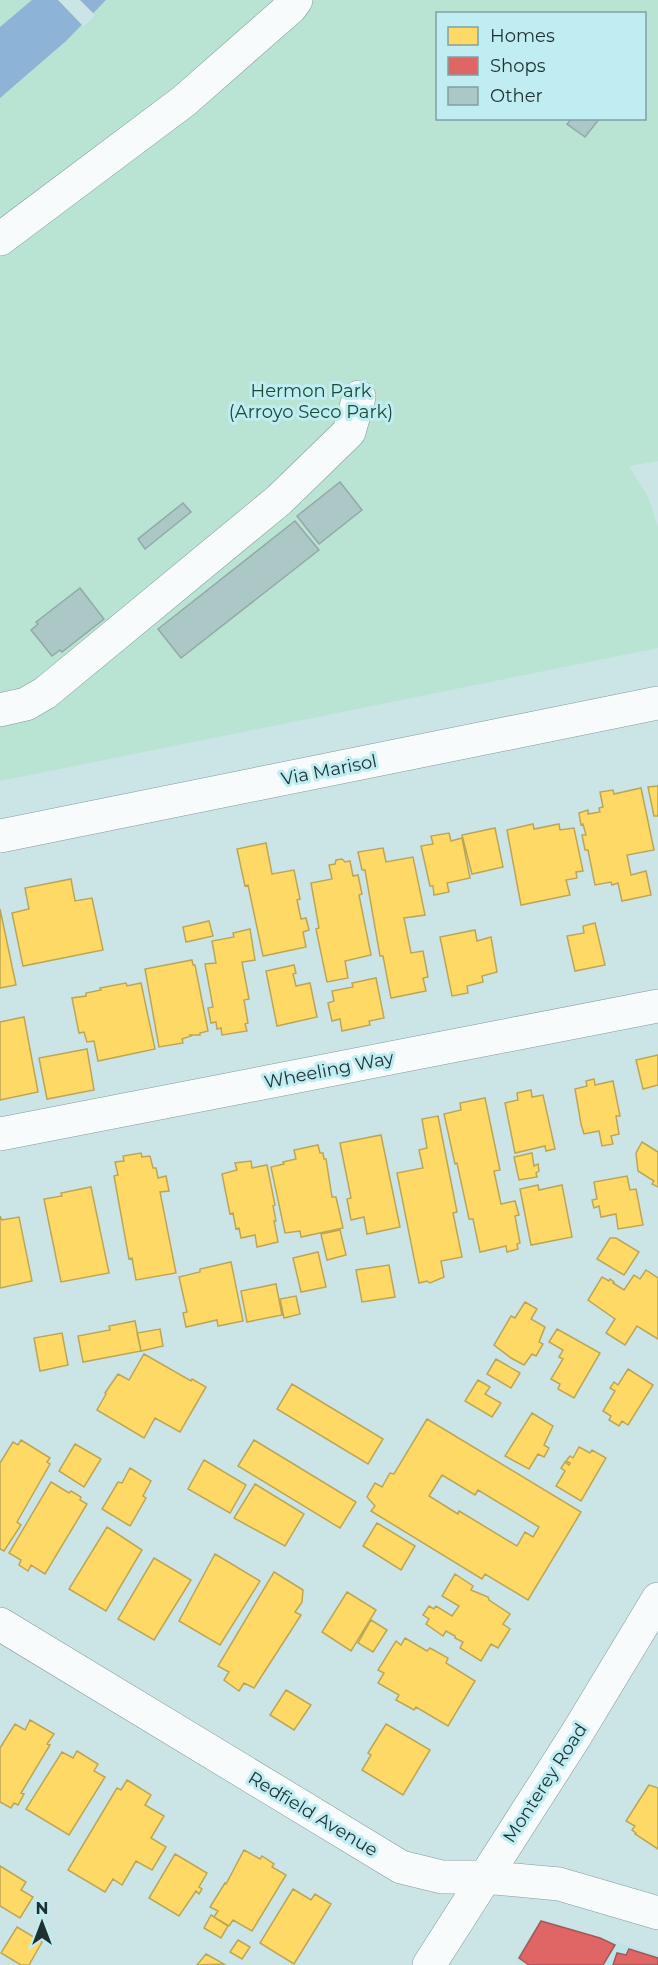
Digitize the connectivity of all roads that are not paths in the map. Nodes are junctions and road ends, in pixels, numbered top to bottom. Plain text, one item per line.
1 (297, 0) edge
2 (0, 239) edge
3 (359, 397) dead end
4 (658, 703) edge
5 (0, 710) edge
6 (0, 836) edge
7 (658, 1006) edge
8 (0, 1134) edge
9 (658, 1599) edge
10 (0, 1624) edge
11 (484, 1877) junction
12 (658, 1913) edge
13 (429, 1965) edge

1 - 2 street
3 - 5 street
4 - 6 street, Via Marisol
7 - 8 street, Wheeling Way
9 - 11 street, Monterey Road
10 - 11 street, Redfield Avenue
11 - 12 street, Redfield Avenue
11 - 13 street, Monterey Road

